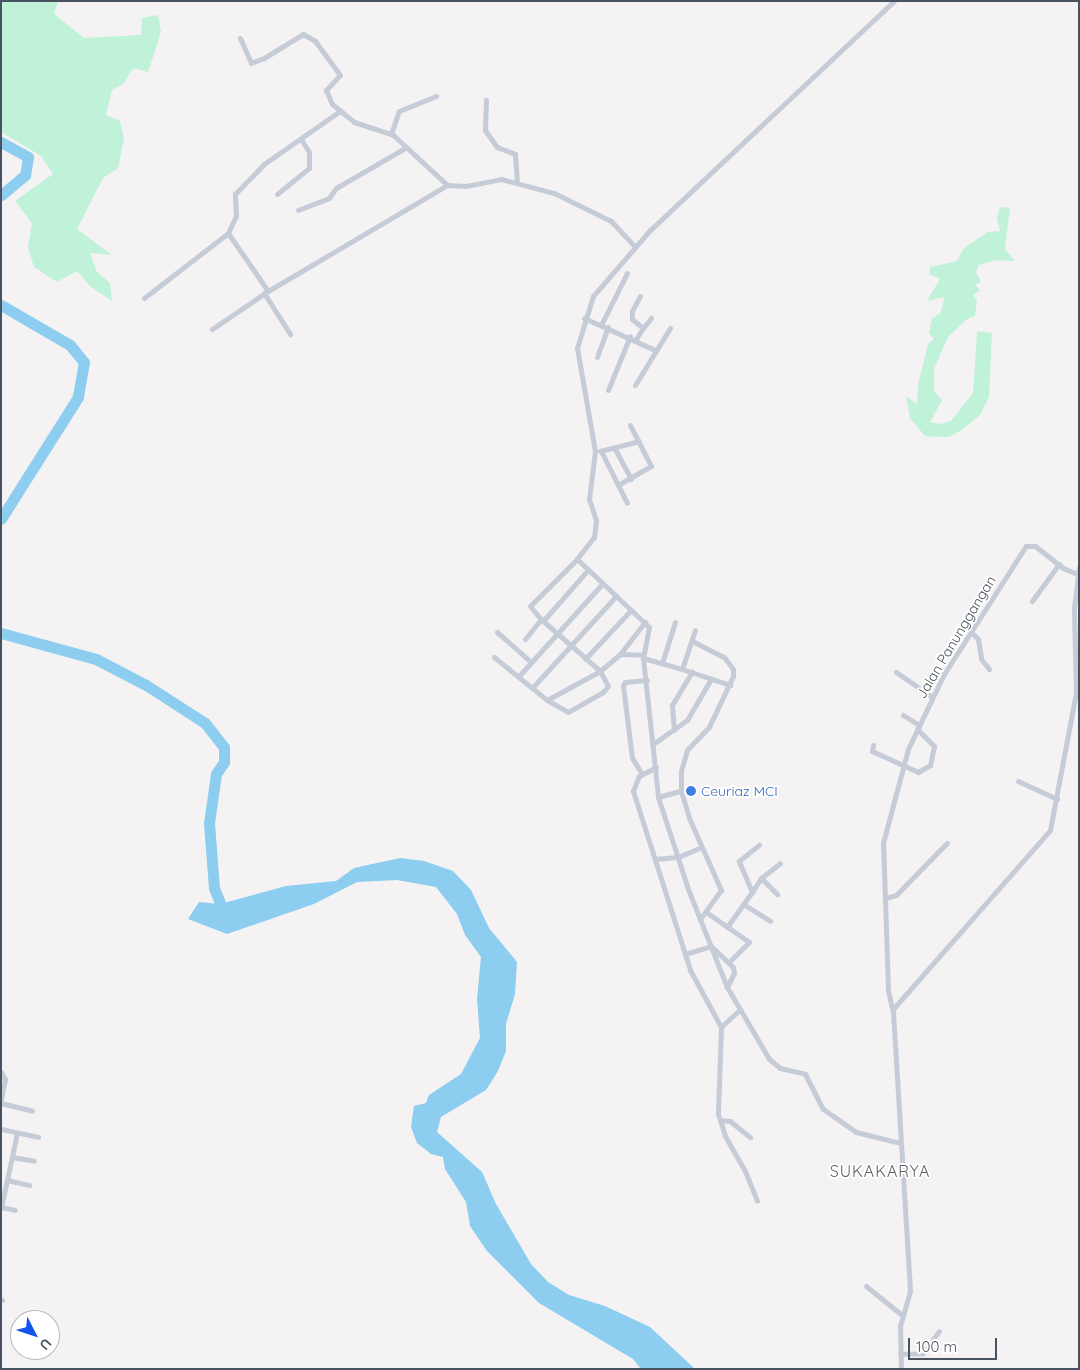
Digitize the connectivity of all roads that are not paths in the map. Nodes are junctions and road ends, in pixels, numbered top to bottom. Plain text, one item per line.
1 (893, 2) edge
2 (240, 38) dead end
3 (436, 96) dead end
4 (486, 100) dead end
5 (340, 111) junction
6 (391, 134) junction
7 (301, 139) junction
8 (405, 148) junction
9 (517, 182) junction
10 (447, 185) junction
11 (277, 194) dead end
12 (298, 210) dead end
13 (228, 233) junction
14 (634, 246) junction
15 (627, 273) dead end
16 (266, 292) junction
17 (640, 296) dead end
18 (144, 298) dead end
19 (584, 318) junction
20 (651, 318) dead end
21 (601, 325) junction
22 (608, 327) junction
23 (643, 328) junction
24 (670, 328) dead end
25 (212, 329) dead end
26 (290, 334) dead end
27 (630, 336) junction
28 (636, 339) junction
29 (654, 350) junction
30 (597, 357) dead end
31 (635, 385) dead end
32 (608, 390) dead end
33 (630, 425) dead end
34 (639, 441) junction
35 (615, 449) junction
36 (595, 451) junction
37 (601, 451) junction
38 (631, 479) junction
39 (618, 485) junction
40 (627, 503) dead end
41 (577, 559) junction
42 (1059, 564) junction
43 (1079, 567) edge
44 (587, 571) junction
45 (1077, 574) junction
46 (602, 584) junction
47 (616, 596) junction
48 (1032, 601) dead end
49 (632, 610) junction
50 (542, 620) junction
51 (645, 622) junction
52 (675, 622) dead end
53 (695, 630) dead end
54 (497, 632) dead end
55 (971, 632) junction
56 (557, 633) junction
57 (525, 639) dead end
58 (692, 641) junction
59 (572, 646) junction
60 (620, 654) junction
61 (643, 656) junction
62 (494, 657) dead end
63 (586, 659) junction
64 (531, 662) junction
65 (662, 662) junction
66 (682, 669) junction
67 (989, 670) dead end
68 (600, 671) junction
69 (692, 672) junction
70 (896, 672) dead end
71 (518, 677) junction
72 (711, 679) junction
73 (646, 680) junction
74 (730, 685) junction
75 (532, 688) junction
76 (932, 697) junction
77 (547, 700) junction
78 (903, 715) dead end
79 (918, 727) junction
80 (674, 730) junction
81 (654, 744) junction
82 (872, 745) dead end
83 (903, 766) junction
84 (656, 767) junction
85 (642, 774) junction
86 (1018, 781) dead end
87 (681, 790) junction
88 (658, 797) junction
89 (1057, 799) junction
90 (947, 843) dead end
91 (759, 845) dead end
92 (701, 847) junction
93 (678, 856) junction
94 (655, 860) junction
95 (780, 863) dead end
96 (761, 878) junction
97 (752, 892) junction
98 (777, 894) dead end
99 (886, 898) junction
100 (743, 904) junction
101 (706, 912) junction
102 (700, 919) junction
103 (770, 921) dead end
104 (727, 927) junction
105 (711, 946) junction
106 (685, 954) junction
107 (729, 962) junction
108 (727, 987) junction
109 (740, 1009) junction
110 (893, 1009) junction
111 (721, 1027) junction
112 (3, 1074) edge
113 (2, 1094) edge
114 (1, 1102) edge
115 (32, 1111) dead end
116 (720, 1120) junction
117 (1, 1129) edge
118 (17, 1133) junction
119 (38, 1137) dead end
120 (750, 1137) dead end
121 (900, 1143) junction
122 (12, 1157) junction
123 (34, 1161) dead end
124 (7, 1180) junction
125 (29, 1185) dead end
126 (756, 1201) dead end
127 (1, 1208) edge
128 (15, 1210) dead end
129 (866, 1286) dead end
130 (903, 1316) junction
131 (939, 1331) dead end
132 (900, 1354) junction
133 (901, 1369) edge

1 - 14 street
2 - 5 street
3 - 6 street
4 - 9 street
5 - 6 street
5 - 7 street
6 - 8 street
7 - 11 street
7 - 13 street
8 - 10 street
8 - 12 street
9 - 10 street
9 - 14 street
10 - 16 street
13 - 16 street
13 - 18 street
14 - 19 street
15 - 21 street
16 - 25 street
16 - 26 street
17 - 23 street
19 - 21 street
19 - 36 street
20 - 23 street
21 - 22 street
22 - 27 street
22 - 30 street
23 - 28 street
24 - 29 street
27 - 28 street
27 - 32 street
28 - 29 street
29 - 31 street
33 - 34 street
34 - 35 street
34 - 38 street
35 - 37 street
35 - 38 street
36 - 37 street
36 - 41 street
37 - 39 street
38 - 39 street
39 - 40 street
41 - 44 street
41 - 50 street
42 - 45 street, Jalan Panunggangan
42 - 48 street
42 - 55 street, Jalan Panunggangan
43 - 45 street
44 - 46 street
44 - 50 street
45 - 89 street
46 - 47 street
46 - 56 street
47 - 49 street
47 - 59 street
49 - 51 street
49 - 63 street
50 - 56 street
50 - 57 street
51 - 60 street
51 - 61 street
52 - 65 street
53 - 58 street
54 - 64 street
55 - 67 street
55 - 76 street, Jalan Panunggangan
56 - 59 street
56 - 64 street
58 - 66 street
58 - 74 street
59 - 63 street
59 - 75 street
60 - 61 street
60 - 68 street
61 - 65 street
61 - 73 street
62 - 71 street
63 - 68 street
64 - 71 street
65 - 66 street
66 - 69 street
68 - 77 street
68 - 77 street
69 - 72 street
69 - 80 street
70 - 76 street
71 - 75 street
72 - 74 street
72 - 80 street
73 - 81 street
73 - 85 street
74 - 87 street
75 - 77 street
76 - 79 street, Jalan Panunggangan
78 - 79 street
79 - 83 street, Jalan Panunggangan
79 - 83 street
80 - 81 street
81 - 84 street
82 - 83 street
83 - 99 street, Jalan Panunggangan
84 - 85 street
84 - 88 street
85 - 94 street
86 - 89 street
87 - 88 street
87 - 92 street
88 - 93 street
89 - 110 street
90 - 99 street
91 - 97 street
92 - 93 street
92 - 101 street
93 - 94 street
93 - 102 street
94 - 106 street
95 - 96 street
96 - 97 street
96 - 98 street
97 - 100 street
99 - 110 street, Jalan Panunggangan
100 - 103 street
100 - 104 street
101 - 102 street
101 - 104 street
102 - 105 street
104 - 107 street
105 - 106 street
105 - 107 street
105 - 108 street
106 - 111 street
107 - 108 street
108 - 109 street
109 - 111 street
109 - 121 street
110 - 121 street, Jalan Panunggangan
111 - 116 street
112 - 113 street
113 - 114 street
114 - 115 street
116 - 120 street
116 - 126 street
117 - 118 street
118 - 119 street
118 - 122 street
121 - 130 street, Jalan Panunggangan
122 - 123 street
122 - 124 street
124 - 125 street
124 - 127 street
127 - 128 street
129 - 130 street
130 - 132 street, Jalan Panunggangan
131 - 132 street
132 - 133 street, Jalan Panunggangan

